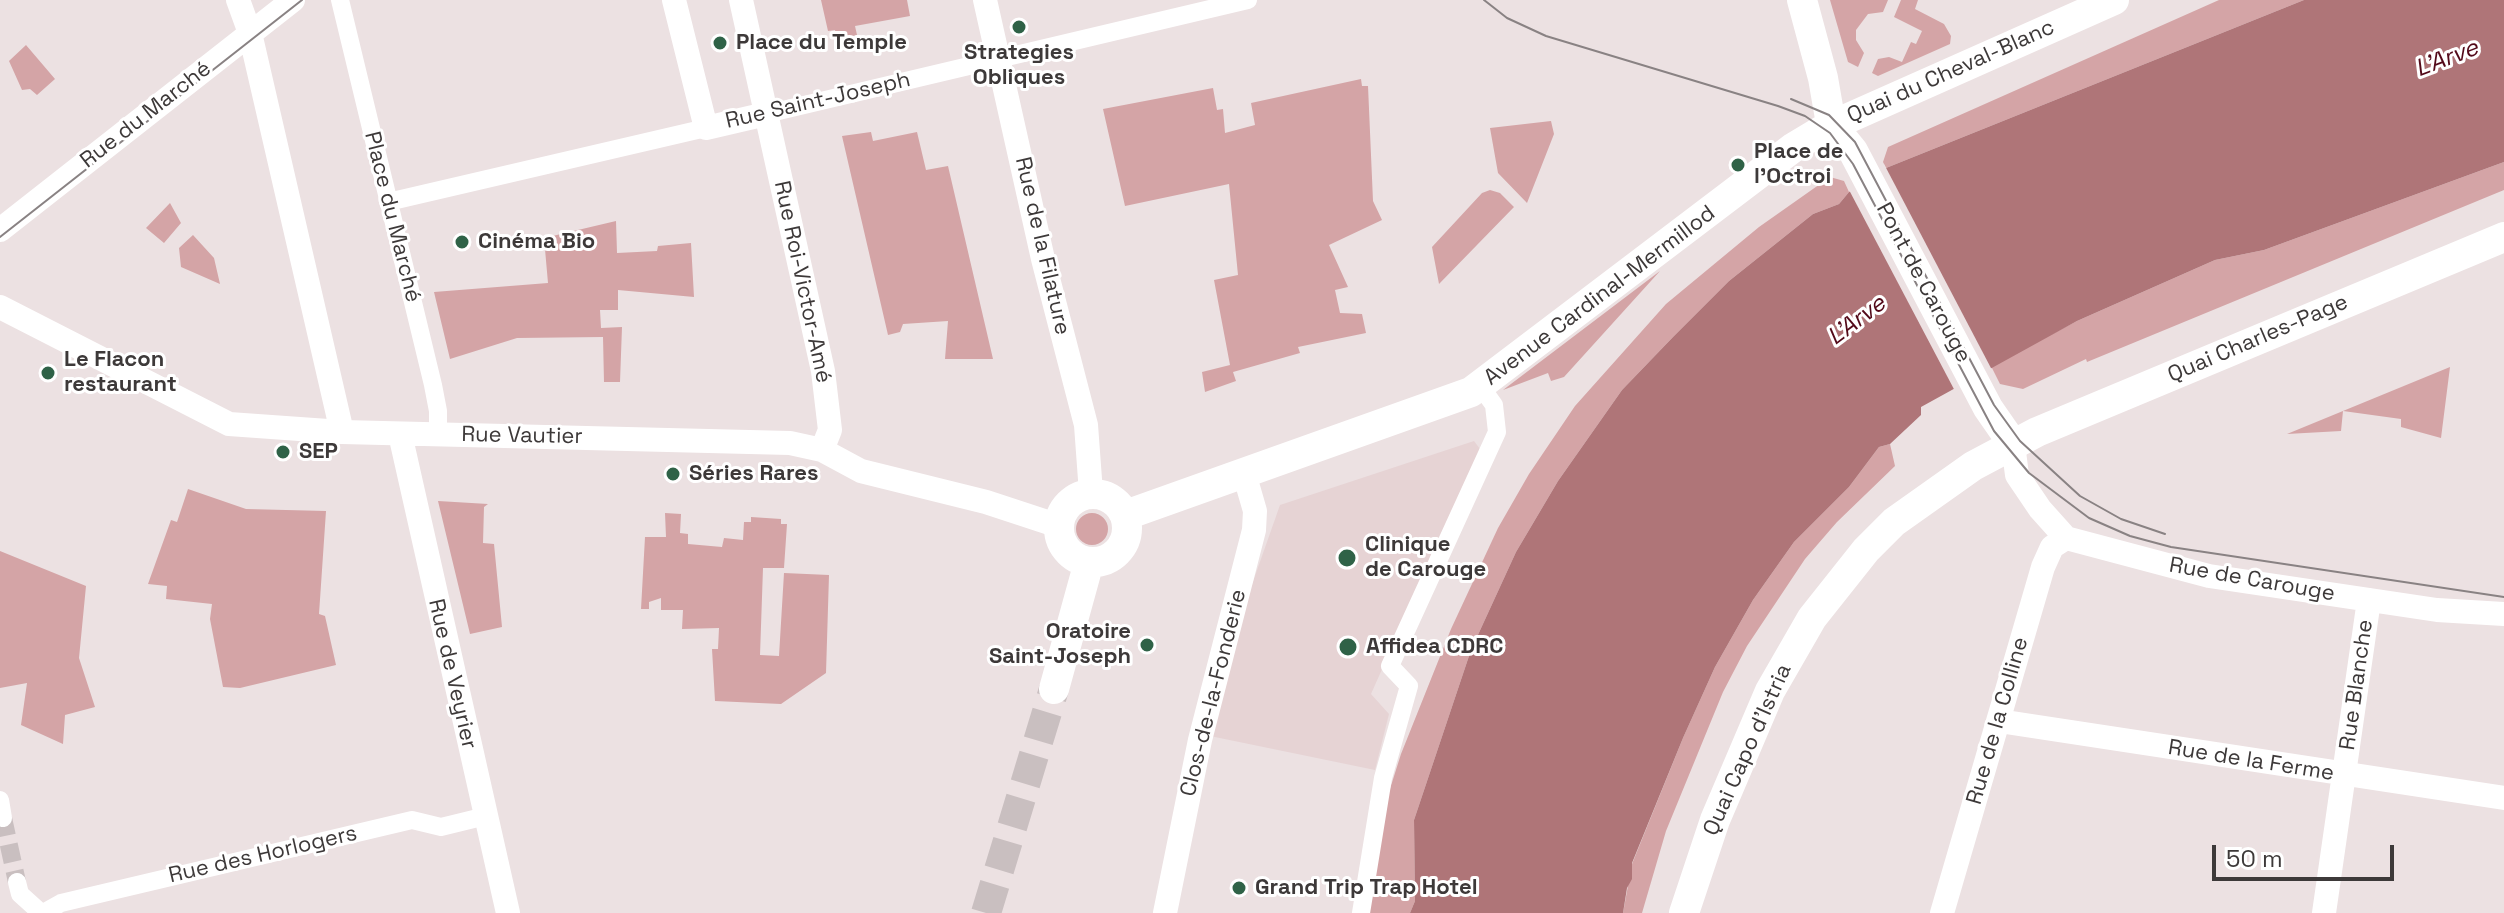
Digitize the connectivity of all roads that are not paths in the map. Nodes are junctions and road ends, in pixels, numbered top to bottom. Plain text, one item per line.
1 (238, 0) edge
2 (293, 0) edge
3 (340, 0) edge
4 (674, 0) edge
5 (741, 0) edge
6 (985, 0) edge
7 (1248, 0) edge
8 (1802, 0) edge
9 (2114, 0) edge
10 (250, 33) junction
11 (999, 58) junction
12 (766, 114) junction
13 (1831, 124) junction
14 (706, 128) junction
15 (388, 202) junction
16 (0, 230) edge
17 (2504, 237) edge
18 (0, 307) edge
19 (1481, 387) junction
20 (342, 432) junction
21 (400, 434) junction
22 (438, 434) junction
23 (2013, 444) junction
24 (822, 450) junction
25 (1244, 473) junction
26 (1091, 493) junction
27 (1126, 515) junction
28 (1059, 526) junction
29 (2066, 538) junction
30 (1089, 562) junction
31 (2369, 600) junction
32 (2504, 614) edge
33 (1054, 689) tunnel mouth
34 (1999, 721) junction
35 (2344, 776) junction
36 (2504, 798) edge
37 (486, 816) junction
38 (17, 882) tunnel mouth
39 (1692, 911) edge
40 (42, 913) edge
41 (508, 913) edge
42 (1165, 913) edge
43 (1361, 913) edge
44 (1942, 913) edge
45 (2324, 913) edge

1 - 10 street
2 - 10 street, Rue du Marché
3 - 15 street, Place du Marché
4 - 14 street
5 - 12 street
6 - 11 street, Rue de la Filature
7 - 11 street, Rue Saint-Joseph
8 - 13 street
9 - 13 street, Quai du Cheval-Blanc
10 - 16 street, Rue du Marché
10 - 20 street
11 - 12 street, Rue Saint-Joseph
11 - 26 street, Rue de la Filature
12 - 14 street, Rue Saint-Joseph
12 - 24 street, Rue Roi-Victor-Amé
13 - 19 street, Avenue Cardinal-Mermillod
13 - 23 street, Pont de Carouge
14 - 15 street, Rue Saint-Joseph
15 - 22 street, Place du Marché
17 - 23 street, Quai Charles-Page
18 - 20 street, Rue Vautier
19 - 25 street, Avenue Cardinal-Mermillod
19 - 43 street
20 - 21 street, Rue Vautier
21 - 22 street, Rue Vautier
21 - 37 street, Rue de Veyrier
22 - 24 street, Rue Vautier
23 - 29 street
23 - 39 street, Quai Capo d'Istria
24 - 28 street, Rue Vautier
25 - 27 street, Avenue Cardinal-Mermillod
25 - 42 street, Clos-de-la-Fonderie
26 - 27 street
26 - 28 street
27 - 30 street
28 - 30 street
29 - 31 street, Rue de Carouge
29 - 34 street, Rue de la Colline
30 - 33 street
31 - 32 street, Rue de Carouge
31 - 35 street, Rue Blanche
34 - 35 street, Rue de la Ferme
34 - 44 street, Rue de la Colline
35 - 36 street, Rue de la Ferme
35 - 45 street, Rue Blanche
37 - 40 street, Rue des Horlogers
37 - 41 street, Rue de Veyrier
38 - 40 street, Rue des Horlogers

